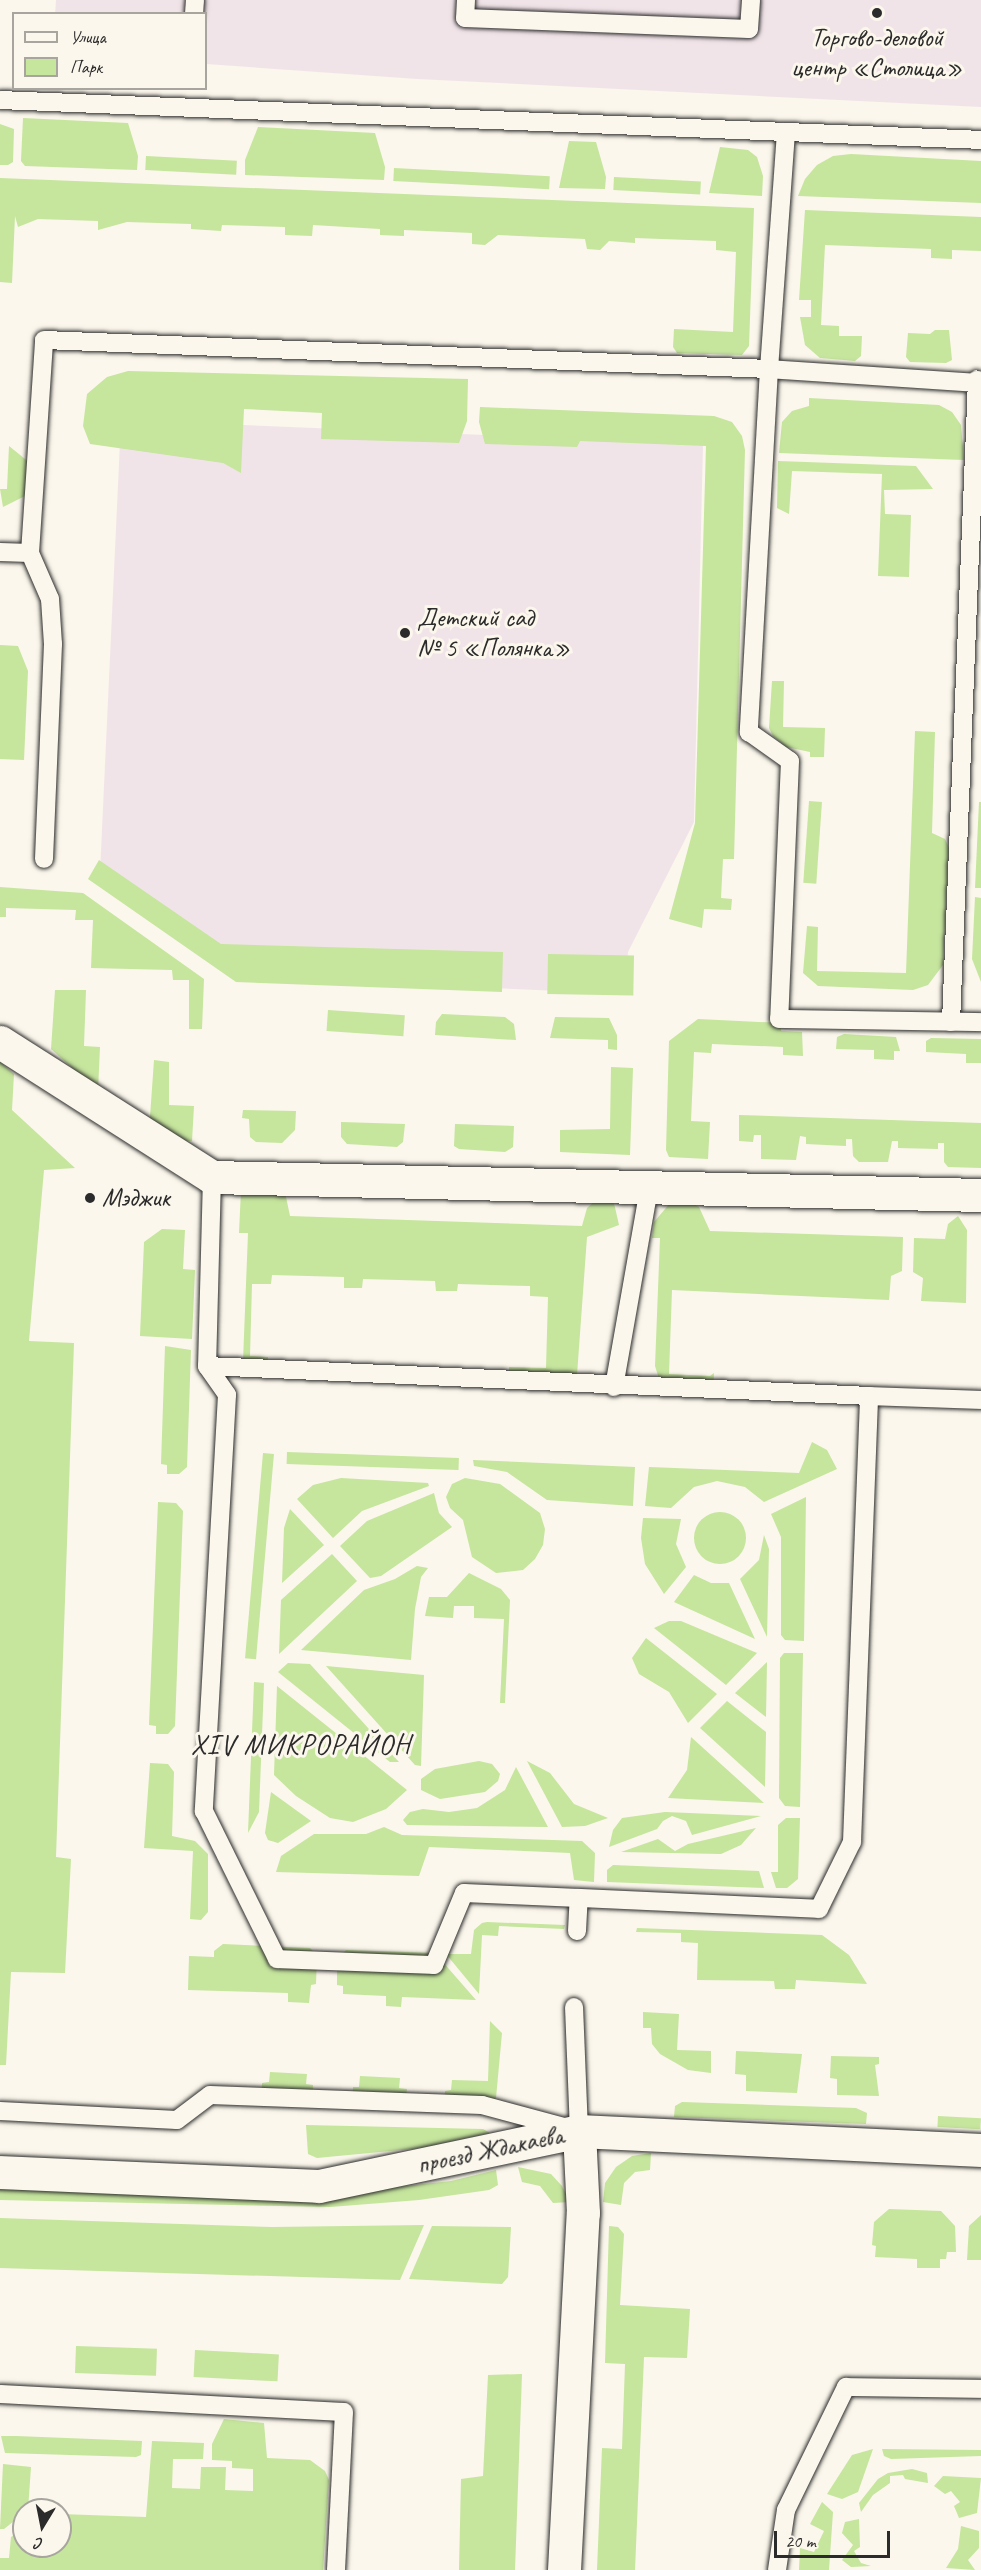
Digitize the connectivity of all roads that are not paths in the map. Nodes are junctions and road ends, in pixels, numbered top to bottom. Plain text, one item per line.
1 (466, 0) edge
2 (751, 0) edge
3 (0, 100) edge
4 (786, 132) junction
5 (981, 140) edge
6 (769, 369) junction
7 (979, 381) edge
8 (0, 552) edge
9 (30, 553) junction
10 (44, 859) dead end
11 (951, 1022) junction
12 (981, 1022) edge
13 (0, 1042) edge
14 (212, 1178) junction
15 (649, 1188) junction
16 (981, 1195) edge
17 (207, 1366) junction
18 (614, 1387) junction
19 (869, 1396) junction
20 (981, 1400) edge
21 (579, 1898) junction
22 (578, 1931) dead end
23 (574, 2007) dead end
24 (0, 2110) edge
25 (579, 2131) junction
26 (981, 2150) edge
27 (0, 2172) edge
28 (981, 2389) edge
29 (0, 2394) edge
30 (336, 2570) edge
31 (564, 2570) edge
32 (777, 2570) edge

1 - 2 lane
3 - 4 lane
4 - 5 lane
4 - 6 lane
6 - 7 lane
6 - 9 lane
6 - 11 lane
7 - 11 lane
8 - 9 lane
9 - 10 lane
11 - 12 lane
13 - 14 street
14 - 15 street
14 - 17 lane
15 - 16 street
15 - 18 lane
17 - 18 lane
17 - 21 lane
18 - 19 lane
19 - 20 lane
19 - 21 lane
21 - 22 lane
23 - 25 lane
24 - 25 lane
25 - 26 street, проезд Ждакаева
25 - 27 street, проезд Ждакаева
25 - 31 street
28 - 32 lane
29 - 30 lane

